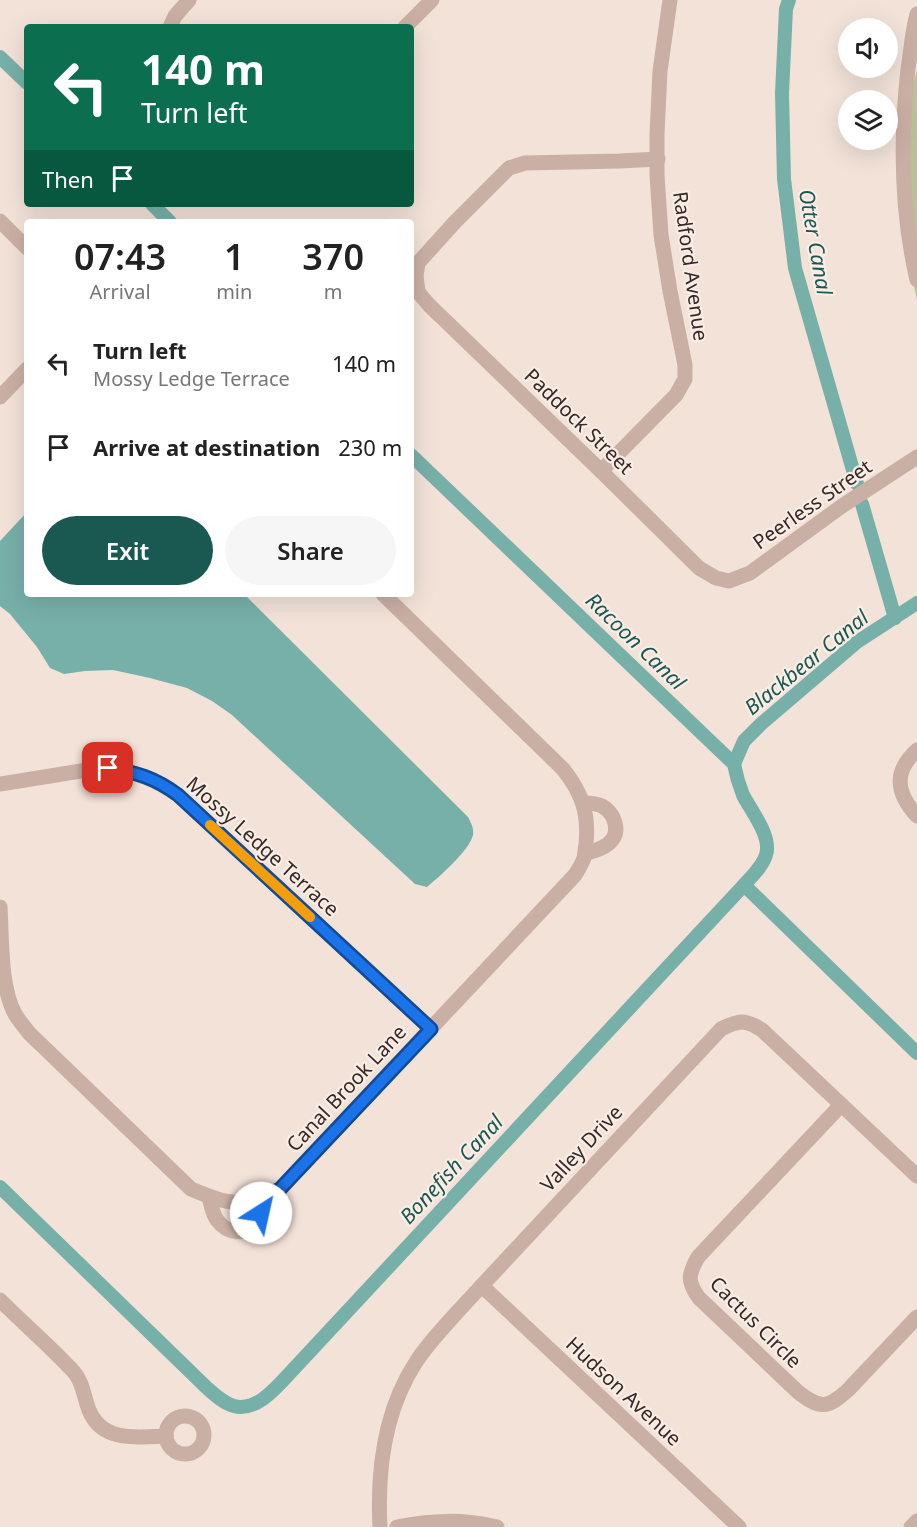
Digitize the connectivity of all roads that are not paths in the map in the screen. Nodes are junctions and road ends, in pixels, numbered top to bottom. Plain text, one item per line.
1 (189, 0) edge
2 (432, 0) edge
3 (670, 0) edge
4 (917, 14) edge
5 (171, 24) edge
6 (408, 24) edge
7 (658, 159) junction
8 (0, 222) edge
9 (24, 245) edge
10 (917, 280) edge
11 (24, 372) edge
12 (0, 397) edge
13 (917, 457) edge
14 (602, 471) junction
15 (729, 581) joint
16 (386, 597) edge
17 (917, 750) edge
18 (0, 784) edge
19 (583, 803) junction
20 (917, 816) edge
21 (585, 853) junction
22 (0, 907) edge
23 (431, 1029) junction
24 (841, 1105) junction
25 (917, 1176) edge
26 (209, 1197) junction
27 (264, 1197) junction
28 (482, 1286) junction
29 (0, 1300) edge
30 (917, 1317) edge
31 (166, 1436) dead end
32 (917, 1521) edge
33 (380, 1527) edge
34 (397, 1527) edge
35 (497, 1527) edge
36 (738, 1527) edge
37 (911, 1527) edge

1 - 5 street
2 - 6 street
3 - 7 street, Radford Avenue
4 - 10 street
7 - 14 street, Radford Avenue
7 - 14 street, Paddock Street
8 - 9 street
11 - 12 street
13 - 15 street, Peerless Street
14 - 15 street, Paddock Street
16 - 19 street, Canal Brook Lane
17 - 20 street
18 - 23 street, Mossy Ledge Terrace
19 - 21 street, Canal Brook Lane
19 - 21 street
21 - 23 street, Canal Brook Lane
22 - 26 street, Canal Brook Lane
23 - 27 street, Canal Brook Lane
24 - 25 street, Valley Drive
24 - 28 street, Valley Drive
24 - 30 street, Cactus Circle
26 - 27 street, Canal Brook Lane
26 - 27 street
28 - 33 street, Valley Drive
28 - 36 street, Hudson Avenue
29 - 31 street
32 - 37 street
34 - 35 street

